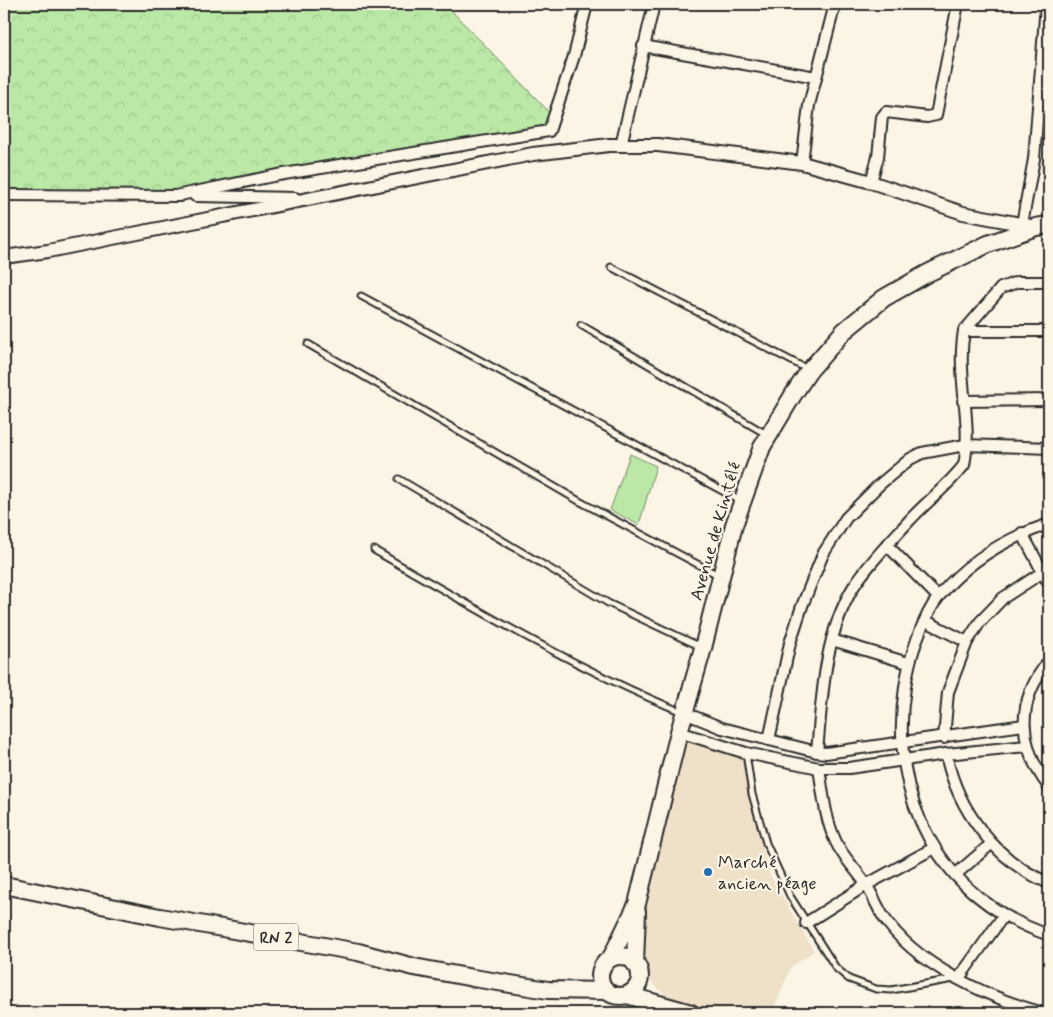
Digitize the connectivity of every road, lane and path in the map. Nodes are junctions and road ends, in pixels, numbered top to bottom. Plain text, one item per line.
1 (586, 4) edge
2 (654, 4) edge
3 (835, 4) edge
4 (958, 4) edge
5 (1046, 4) edge
6 (643, 46) junction
7 (816, 78) junction
8 (621, 145) junction
9 (802, 163) junction
10 (871, 182) junction
11 (4, 195) edge
12 (175, 196) junction
13 (310, 198) junction
14 (1036, 226) edge
15 (4, 257) edge
16 (611, 267) dead end
17 (1049, 278) edge
18 (1017, 282) junction
19 (1049, 282) edge
20 (361, 296) dead end
21 (581, 325) dead end
22 (964, 331) junction
23 (1049, 331) edge
24 (308, 344) dead end
25 (810, 371) junction
26 (1049, 400) edge
27 (963, 401) junction
28 (769, 436) junction
29 (965, 445) junction
30 (1049, 448) edge
31 (400, 479) dead end
32 (742, 501) junction
33 (1049, 524) edge
34 (1022, 533) junction
35 (887, 545) junction
36 (374, 550) dead end
37 (1046, 570) edge
38 (721, 576) junction
39 (1049, 584) edge
40 (938, 597) junction
41 (926, 621) junction
42 (832, 640) junction
43 (967, 642) junction
44 (703, 648) junction
45 (1049, 661) edge
46 (908, 663) junction
47 (685, 713) junction
48 (1024, 725) junction
49 (679, 732) junction
50 (944, 738) junction
51 (769, 740) junction
52 (901, 744) junction
53 (1027, 746) junction
54 (817, 752) junction
55 (746, 753) junction
56 (946, 754) junction
57 (902, 761) junction
58 (819, 768) junction
59 (1049, 787) edge
60 (991, 844) junction
61 (934, 848) junction
62 (955, 875) junction
63 (1049, 883) edge
64 (4, 885) edge
65 (866, 885) junction
66 (637, 904) junction
67 (1004, 915) junction
68 (806, 923) junction
69 (1049, 935) edge
70 (612, 958) junction
71 (635, 964) junction
72 (600, 976) junction
73 (959, 978) junction
74 (633, 989) junction
75 (557, 990) junction
76 (607, 991) junction
77 (691, 1013) edge
78 (697, 1013) edge
79 (1044, 1013) edge

1 - 12 street
2 - 6 street
3 - 7 street
4 - 10 street
5 - 14 street
6 - 7 street
6 - 8 street
7 - 9 street
8 - 9 street
8 - 13 street
9 - 10 street
10 - 14 street
11 - 12 street
12 - 13 street
13 - 15 street
14 - 25 main road, Avenue de Kintélé
16 - 25 lane
17 - 18 street
18 - 19 street
18 - 22 street
20 - 32 lane
21 - 28 lane
22 - 23 street
22 - 27 street
24 - 38 lane
25 - 28 main road, Avenue de Kintélé
26 - 27 street
27 - 29 street
28 - 32 main road, Avenue de Kintélé
29 - 30 street
29 - 35 street
29 - 51 street
31 - 44 lane
32 - 38 main road, Avenue de Kintélé
33 - 34 street
34 - 37 street
34 - 40 street
35 - 40 street
35 - 42 street
36 - 47 lane
37 - 39 street
37 - 43 street
38 - 44 main road, Avenue de Kintélé
40 - 41 street
41 - 43 street
41 - 46 street
42 - 46 street
42 - 54 street
43 - 50 street
44 - 47 main road, Avenue de Kintélé
45 - 48 street
46 - 52 street
47 - 49 main road, Avenue de Kintélé
47 - 51 street
48 - 50 street
48 - 53 street
49 - 55 street
49 - 66 main road, Avenue de Kintélé
50 - 52 street
51 - 54 street
52 - 54 street
52 - 57 street
53 - 56 street
53 - 59 street
55 - 58 street
55 - 68 lane
56 - 57 street
56 - 60 street
57 - 58 street
57 - 61 street
58 - 65 street
60 - 62 street
60 - 63 street
61 - 62 street
61 - 65 street
62 - 67 street
64 - 75 main road, RN 2
65 - 68 street
65 - 73 street
66 - 70 main road, Avenue de Kintélé
66 - 71 main road, Avenue de Kintélé
67 - 69 street
67 - 73 street
68 - 73 lane
70 - 71 main road
70 - 72 main road
71 - 74 main road
72 - 75 main road, RN 2
72 - 76 main road
73 - 79 street
74 - 76 main road, RN 2
74 - 77 main road, RN 2
74 - 78 main road, RN 2
75 - 76 main road, RN 2

